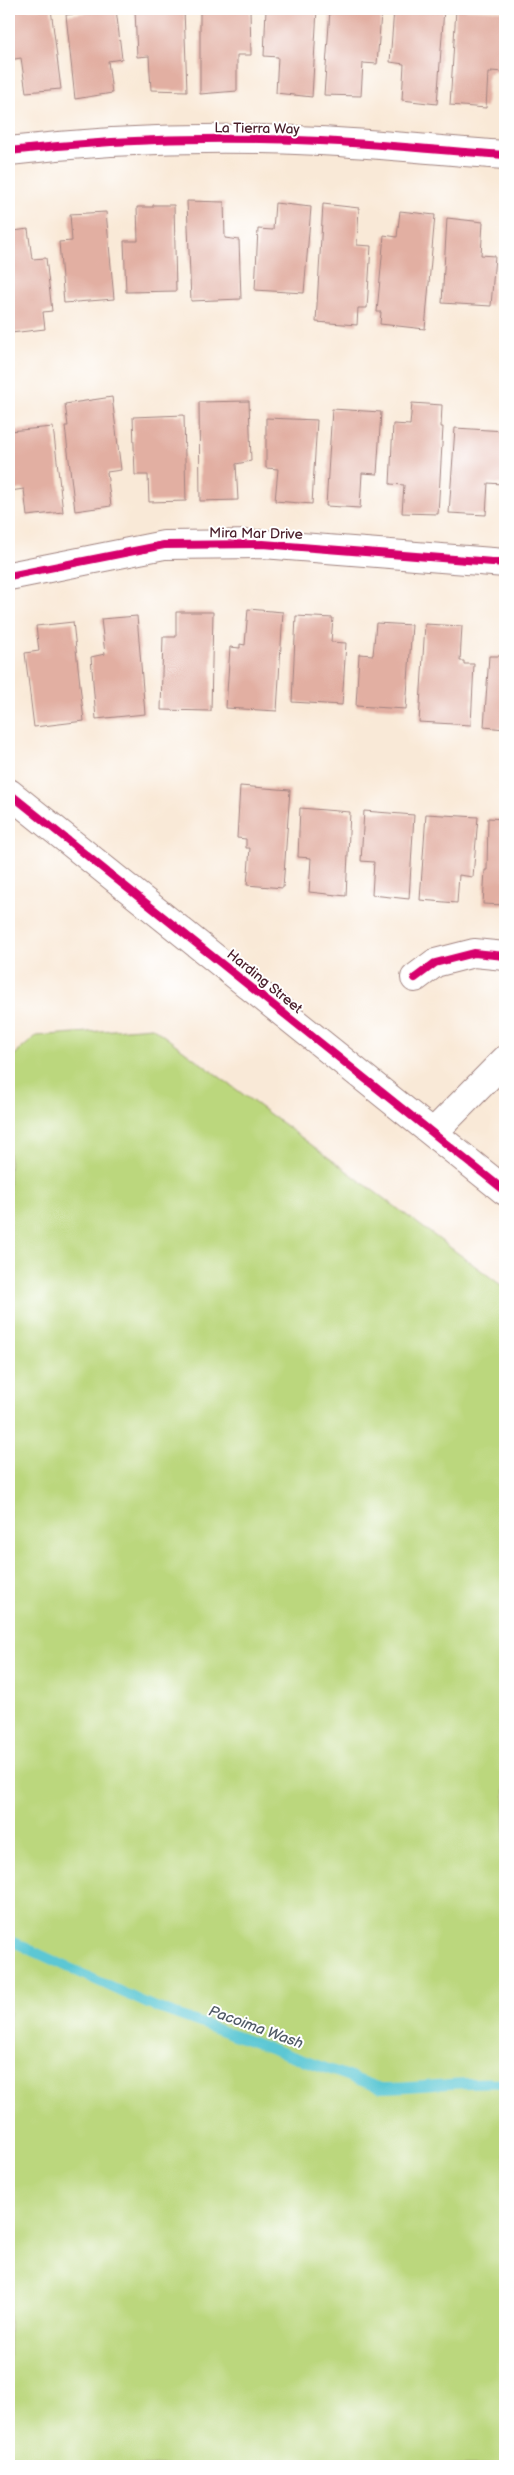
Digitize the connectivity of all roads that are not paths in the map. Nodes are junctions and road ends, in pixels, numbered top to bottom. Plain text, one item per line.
1 (9, 151) edge
2 (505, 155) edge
3 (505, 563) edge
4 (9, 576) edge
5 (9, 792) edge
6 (505, 956) edge
7 (415, 978) dead end
8 (505, 1060) edge
9 (434, 1132) junction
10 (505, 1189) edge

1 - 2 street, La Tierra Way
3 - 4 street, Mira Mar Drive
5 - 9 street, Harding Street
6 - 7 street
8 - 9 street
9 - 10 street, Harding Street

